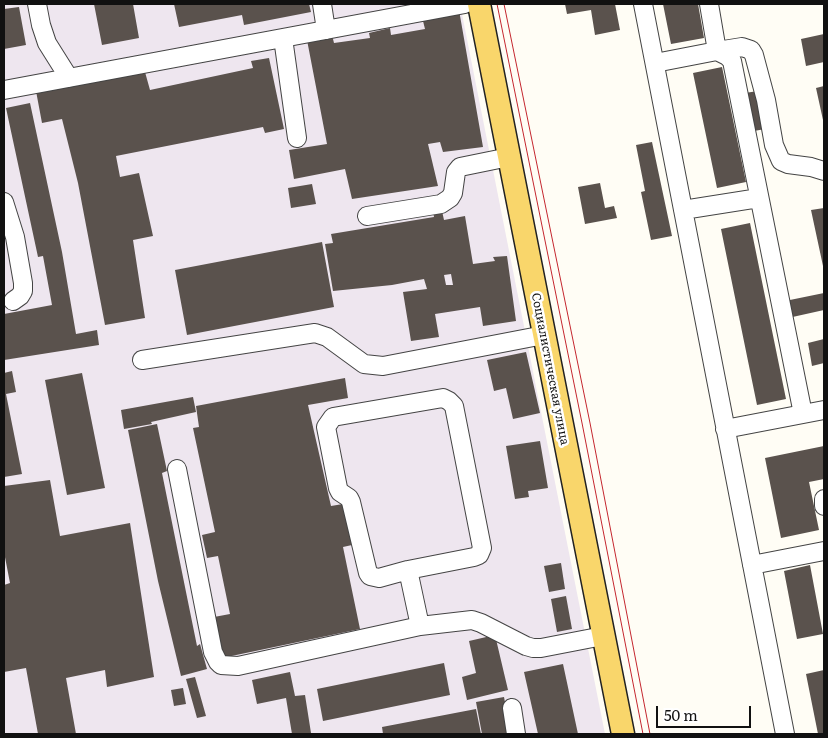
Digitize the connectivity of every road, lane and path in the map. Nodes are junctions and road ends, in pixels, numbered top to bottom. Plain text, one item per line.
1 (37, 4) edge
2 (322, 4) edge
3 (465, 4) edge
4 (478, 4) edge
5 (643, 4) edge
6 (709, 4) edge
7 (326, 30) junction
8 (283, 38) junction
9 (717, 51) junction
10 (654, 63) junction
11 (70, 78) junction
12 (4, 90) edge
13 (298, 138) dead end
14 (509, 157) junction
15 (824, 171) edge
16 (760, 198) junction
17 (4, 202) edge
18 (683, 210) junction
19 (367, 216) dead end
20 (13, 300) dead end
21 (544, 335) junction
22 (142, 360) dead end
23 (824, 410) edge
24 (803, 414) junction
25 (725, 429) junction
26 (177, 469) dead end
27 (824, 499) edge
28 (824, 506) edge
29 (824, 551) edge
30 (752, 565) junction
31 (408, 570) junction
32 (420, 626) junction
33 (603, 636) junction
34 (512, 708) dead end
35 (516, 734) edge
36 (622, 734) edge
37 (785, 734) edge

1 - 11 street
2 - 7 street
3 - 7 street
4 - 14 main road, Социалистическая улица
5 - 10 street
6 - 9 street
7 - 8 street
8 - 11 street
8 - 13 street
9 - 10 street
9 - 15 street
9 - 16 street
10 - 18 street
11 - 12 street
14 - 19 street
14 - 21 main road, Социалистическая улица
16 - 18 street
16 - 24 street
17 - 20 street
18 - 25 street
21 - 22 street
21 - 33 main road, Социалистическая улица
23 - 24 street
24 - 25 street
25 - 30 street
26 - 32 street
27 - 28 street
29 - 30 street
30 - 37 street
31 - 31 street
31 - 32 street
32 - 33 street
33 - 36 main road, Социалистическая улица
34 - 35 street

